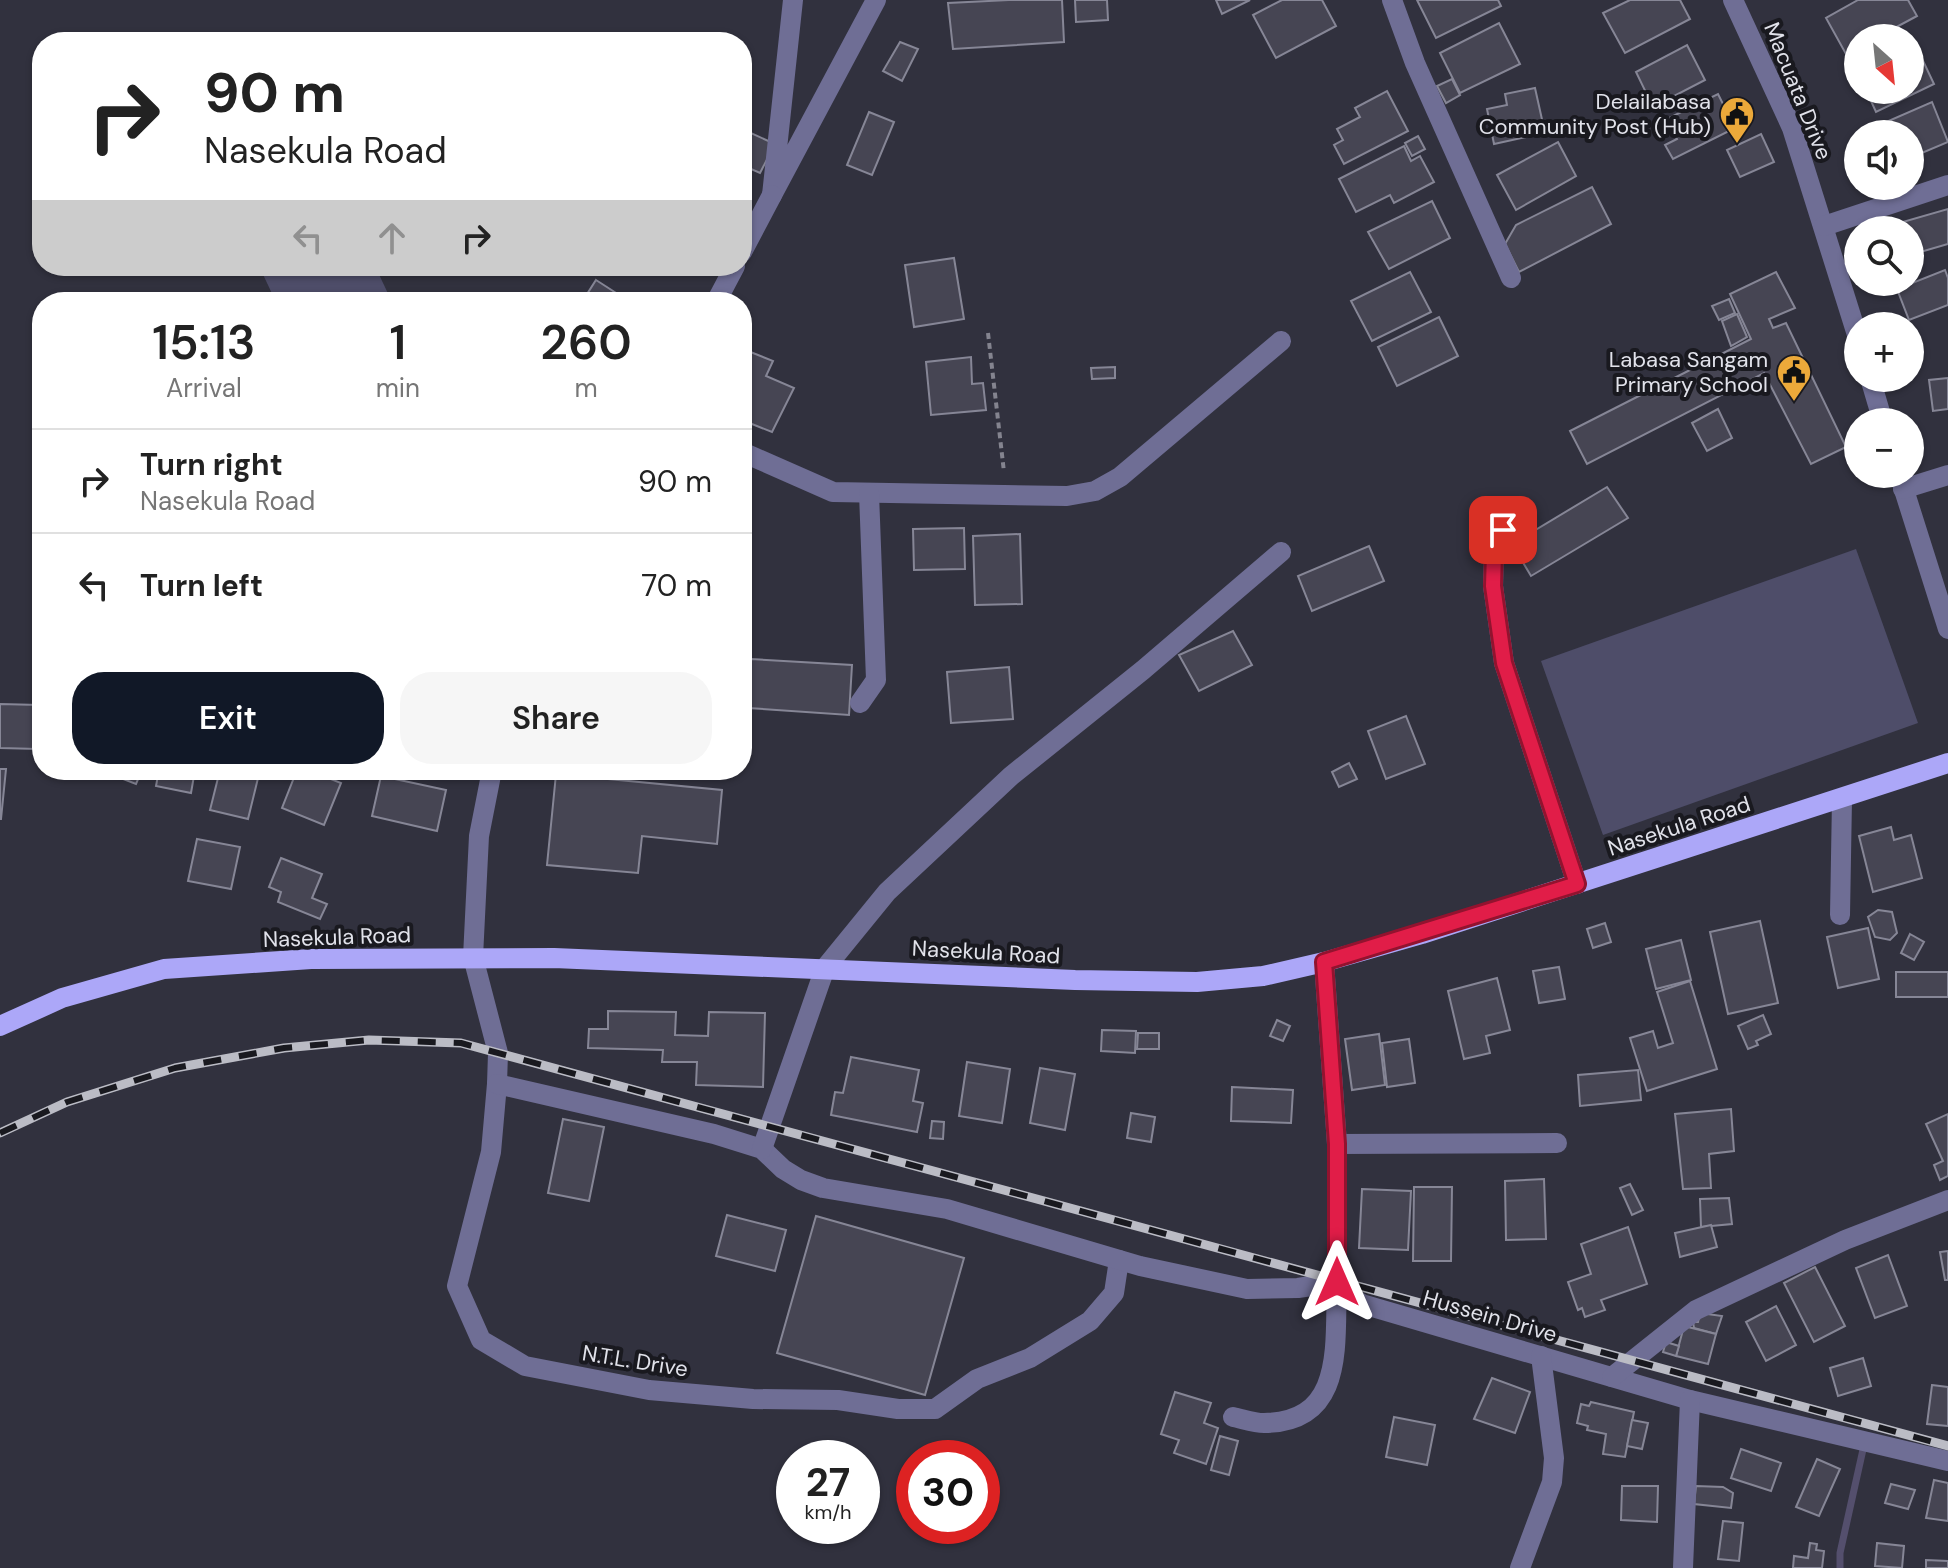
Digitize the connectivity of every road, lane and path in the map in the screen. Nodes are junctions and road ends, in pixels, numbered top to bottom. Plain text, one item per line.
1 (793, 0) edge
2 (876, 0) edge
3 (1392, 0) edge
4 (1733, 0) edge
5 (1948, 185) edge
6 (772, 195) junction
7 (1824, 226) junction
8 (752, 233) edge
9 (1511, 278) dead end
10 (1850, 312) edge
11 (988, 333) dead end
12 (1281, 341) dead end
13 (752, 456) edge
14 (1948, 475) edge
15 (1924, 478) edge
16 (1903, 488) edge
17 (869, 493) junction
18 (1004, 495) junction
19 (1512, 509) dead end
20 (1281, 552) dead end
21 (1948, 629) edge
22 (860, 703) dead end
23 (1948, 763) edge
24 (490, 780) edge
25 (1842, 799) junction
26 (1577, 884) junction
27 (1840, 915) dead end
28 (473, 957) junction
29 (1324, 962) junction
30 (825, 968) junction
31 (0, 1026) edge
32 (497, 1084) junction
33 (1557, 1143) dead end
34 (1337, 1144) junction
35 (762, 1149) junction
36 (1948, 1200) edge
37 (1119, 1260) junction
38 (1337, 1282) junction
39 (1541, 1356) junction
40 (1612, 1377) junction
41 (1690, 1400) junction
42 (1233, 1417) dead end
43 (1948, 1461) edge
44 (1520, 1568) edge
45 (1683, 1568) edge

1 - 6 street
2 - 6 street
3 - 9 street
4 - 7 street, Macuata Drive
5 - 7 street
6 - 8 street
7 - 10 street, Macuata Drive
11 - 18 path
12 - 18 street
13 - 17 street
14 - 15 street
16 - 21 street
17 - 18 street
17 - 22 street
19 - 26 street
20 - 30 street
23 - 25 main road, Nasekula Road
24 - 28 street, N.T.L. Drive
25 - 26 main road, Nasekula Road
25 - 27 street
26 - 29 main road, Nasekula Road
28 - 30 main road, Nasekula Road
28 - 31 main road, Nasekula Road
28 - 32 street, N.T.L. Drive
29 - 30 main road, Nasekula Road
29 - 34 street
30 - 35 street
32 - 35 street
32 - 37 street, N.T.L. Drive
33 - 34 street
34 - 38 street
35 - 37 street
36 - 40 street
37 - 38 street
38 - 39 street, Hussein Drive
38 - 42 street
39 - 40 street, Hussein Drive
39 - 44 street
40 - 41 street, Hussein Drive
41 - 43 street, Hussein Drive
41 - 45 street

